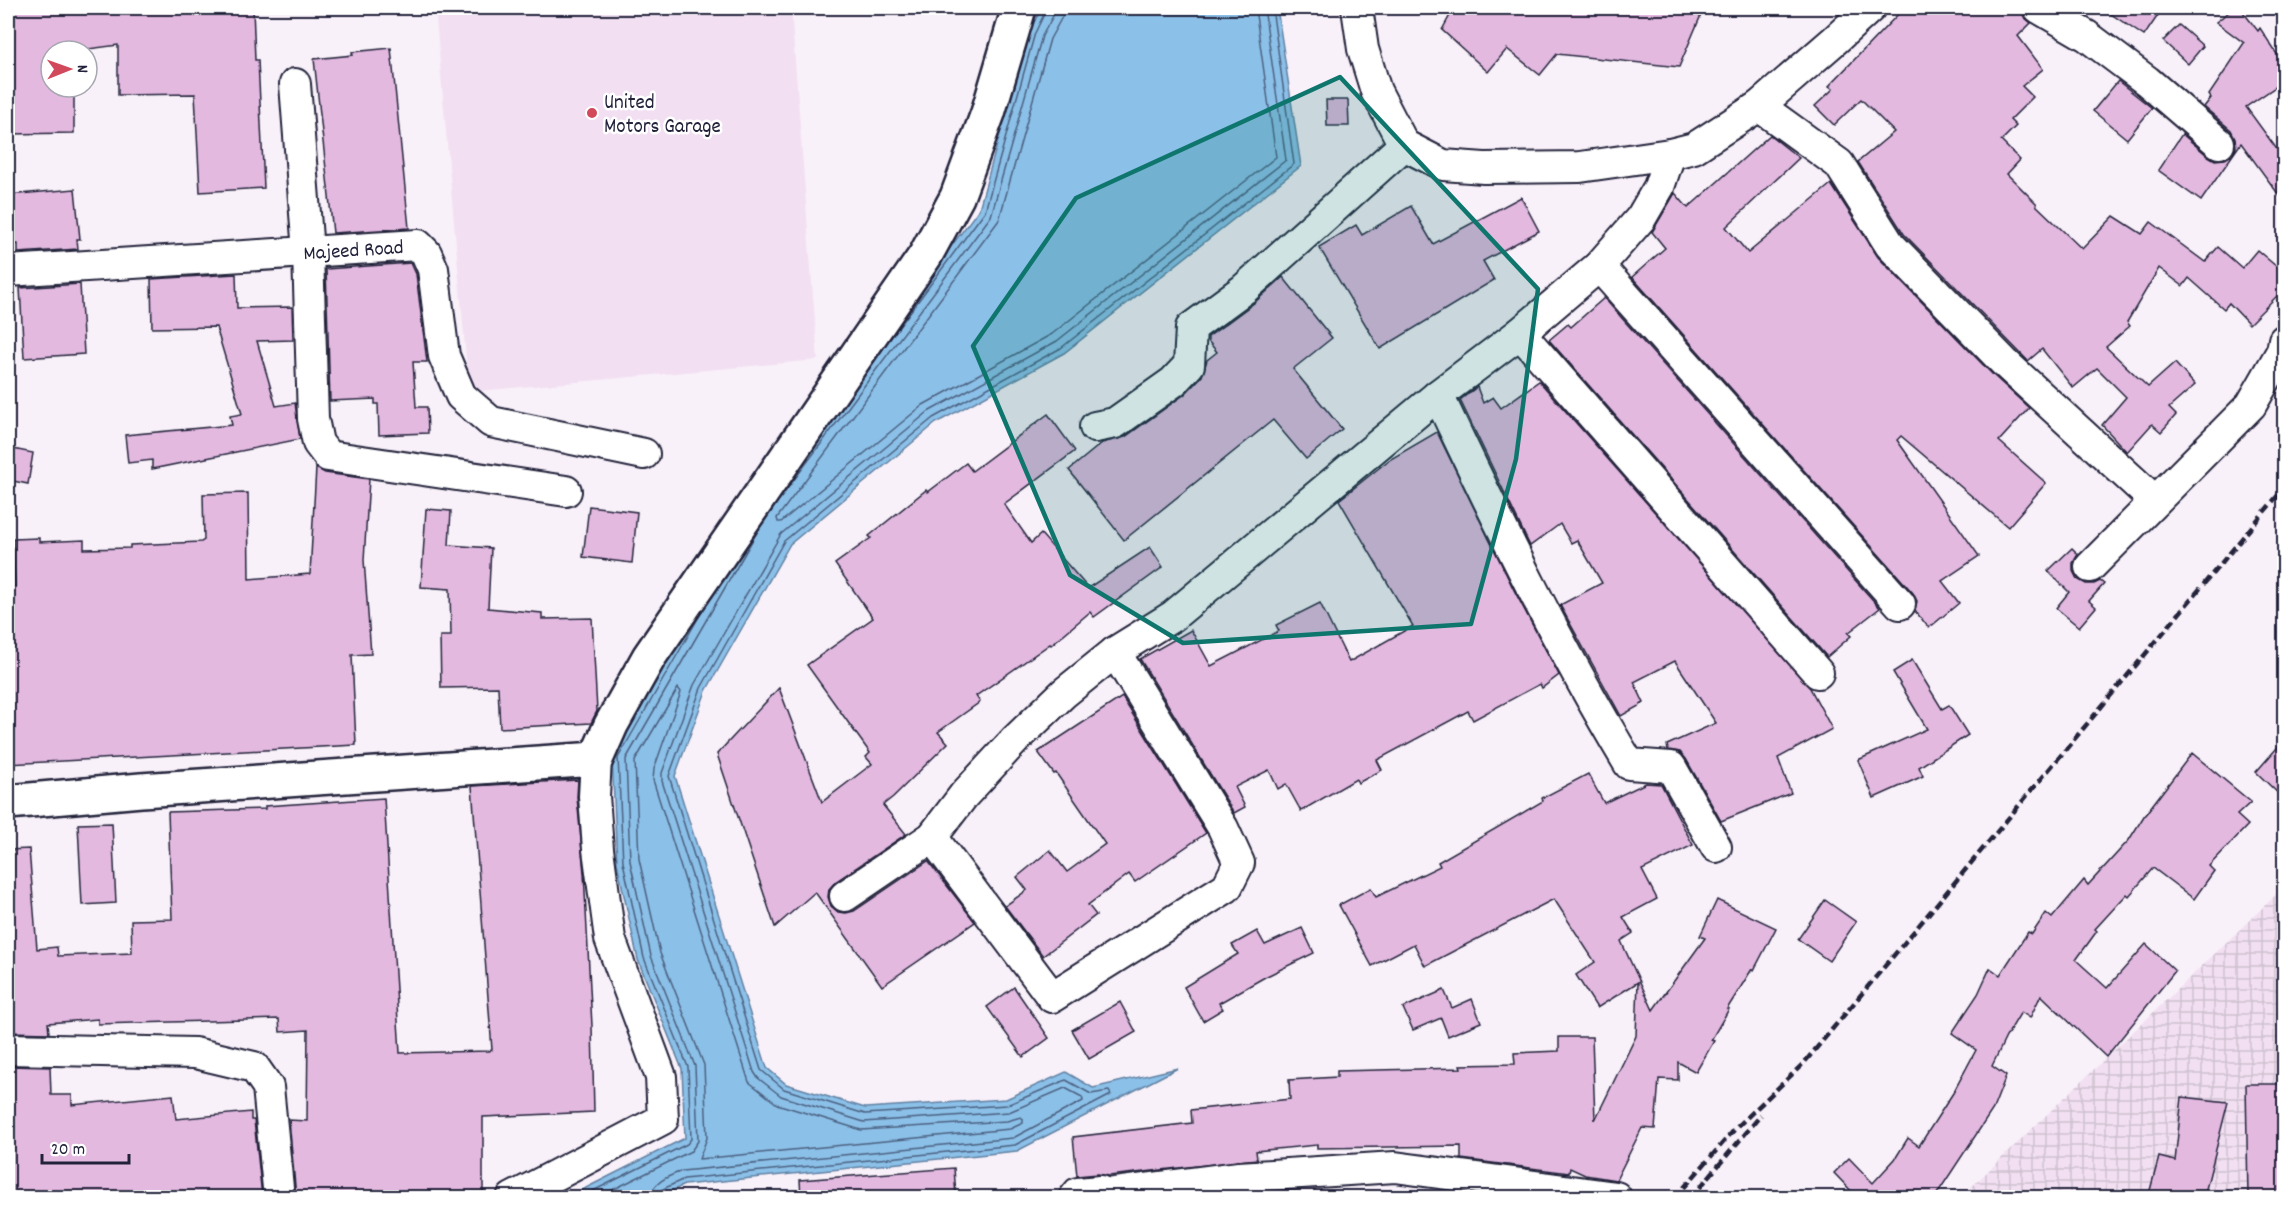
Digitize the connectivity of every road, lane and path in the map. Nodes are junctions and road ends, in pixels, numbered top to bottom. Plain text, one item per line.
1 (1019, 8) edge
2 (1357, 8) edge
3 (1870, 8) edge
4 (2039, 8) edge
5 (295, 84) dead end
6 (1759, 106) junction
7 (2219, 143) dead end
8 (1404, 146) junction
9 (1670, 154) junction
10 (308, 252) junction
11 (1599, 266) junction
12 (8, 271) edge
13 (1520, 333) junction
14 (2284, 340) edge
15 (1438, 395) junction
16 (1095, 427) dead end
17 (644, 454) dead end
18 (566, 491) dead end
19 (2155, 501) junction
20 (2090, 567) dead end
21 (1900, 604) dead end
22 (1115, 652) junction
23 (1818, 674) dead end
24 (596, 759) junction
25 (8, 802) edge
26 (932, 837) junction
27 (1716, 847) dead end
28 (845, 896) dead end
29 (8, 1049) edge
30 (1092, 1195) edge
31 (279, 1197) edge
32 (512, 1197) edge
33 (1616, 1197) edge

1 - 24 street
2 - 8 street
3 - 6 street
4 - 7 street
5 - 10 street
6 - 9 street
6 - 19 street
8 - 9 street
8 - 16 street
9 - 11 street
10 - 12 street, Majeed Road
10 - 17 street, Majeed Road
10 - 18 street
11 - 13 street
11 - 21 street
13 - 15 street
13 - 23 street
14 - 19 street
15 - 22 street
15 - 27 street
19 - 20 street
22 - 26 street
22 - 26 street
24 - 25 street
24 - 32 street
26 - 28 street
29 - 31 street
30 - 33 street

